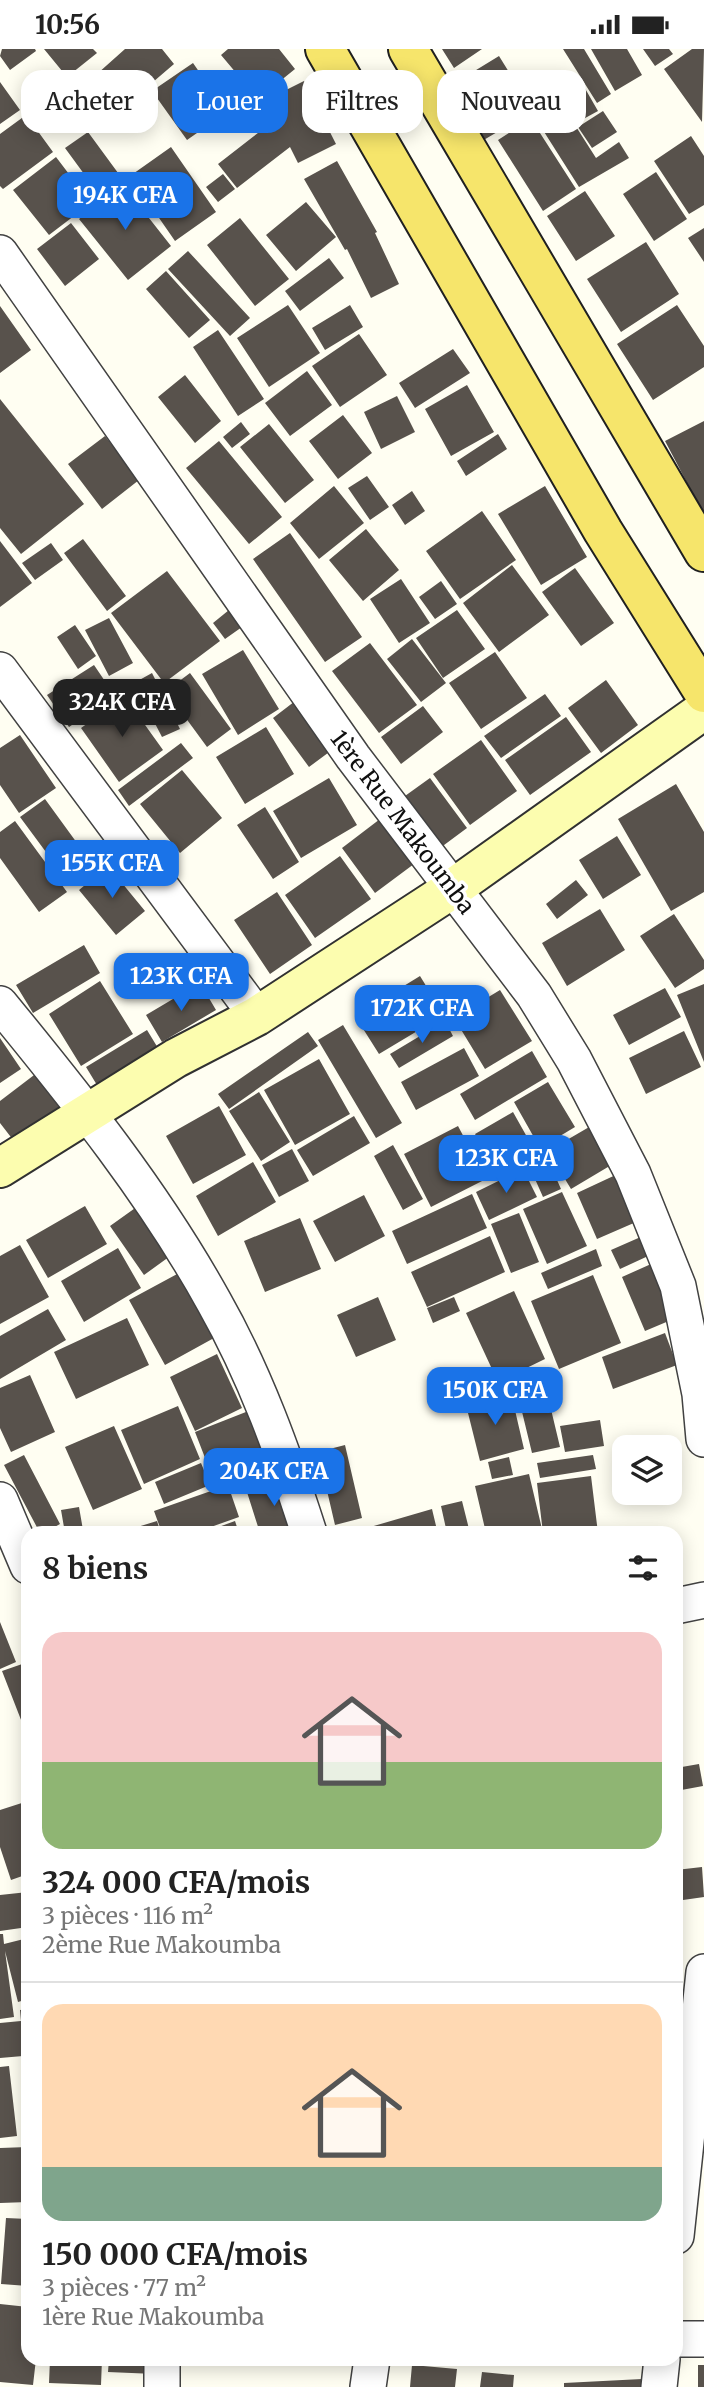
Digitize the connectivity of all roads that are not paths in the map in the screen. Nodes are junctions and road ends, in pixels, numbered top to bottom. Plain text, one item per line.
1 (325, 49) edge
2 (408, 49) edge
3 (0, 253) edge
4 (704, 552) edge
5 (0, 670) edge
6 (704, 693) edge
7 (704, 710) edge
8 (452, 889) junction
9 (0, 1004) edge
10 (257, 1016) junction
11 (87, 1114) junction
12 (0, 1168) edge
13 (704, 1439) edge
14 (0, 1500) edge
15 (306, 1526) edge
16 (21, 1550) edge
17 (704, 1599) edge
18 (683, 1604) edge
19 (704, 1972) edge
20 (683, 2170) edge
21 (683, 2339) edge
22 (704, 2339) edge
23 (162, 2366) edge
24 (371, 2366) edge
25 (661, 2366) edge
26 (162, 2387) edge
27 (368, 2387) edge
28 (659, 2387) edge

1 - 6 main road
2 - 4 main road
3 - 8 street, 1ère Rue Makoumba
5 - 10 street
7 - 8 street
8 - 10 street
8 - 13 street, 1ère Rue Makoumba
9 - 11 street
10 - 11 street
11 - 12 street
11 - 15 street
14 - 16 street
17 - 18 street
19 - 20 street
21 - 22 street
23 - 26 street
24 - 27 street
25 - 28 street

